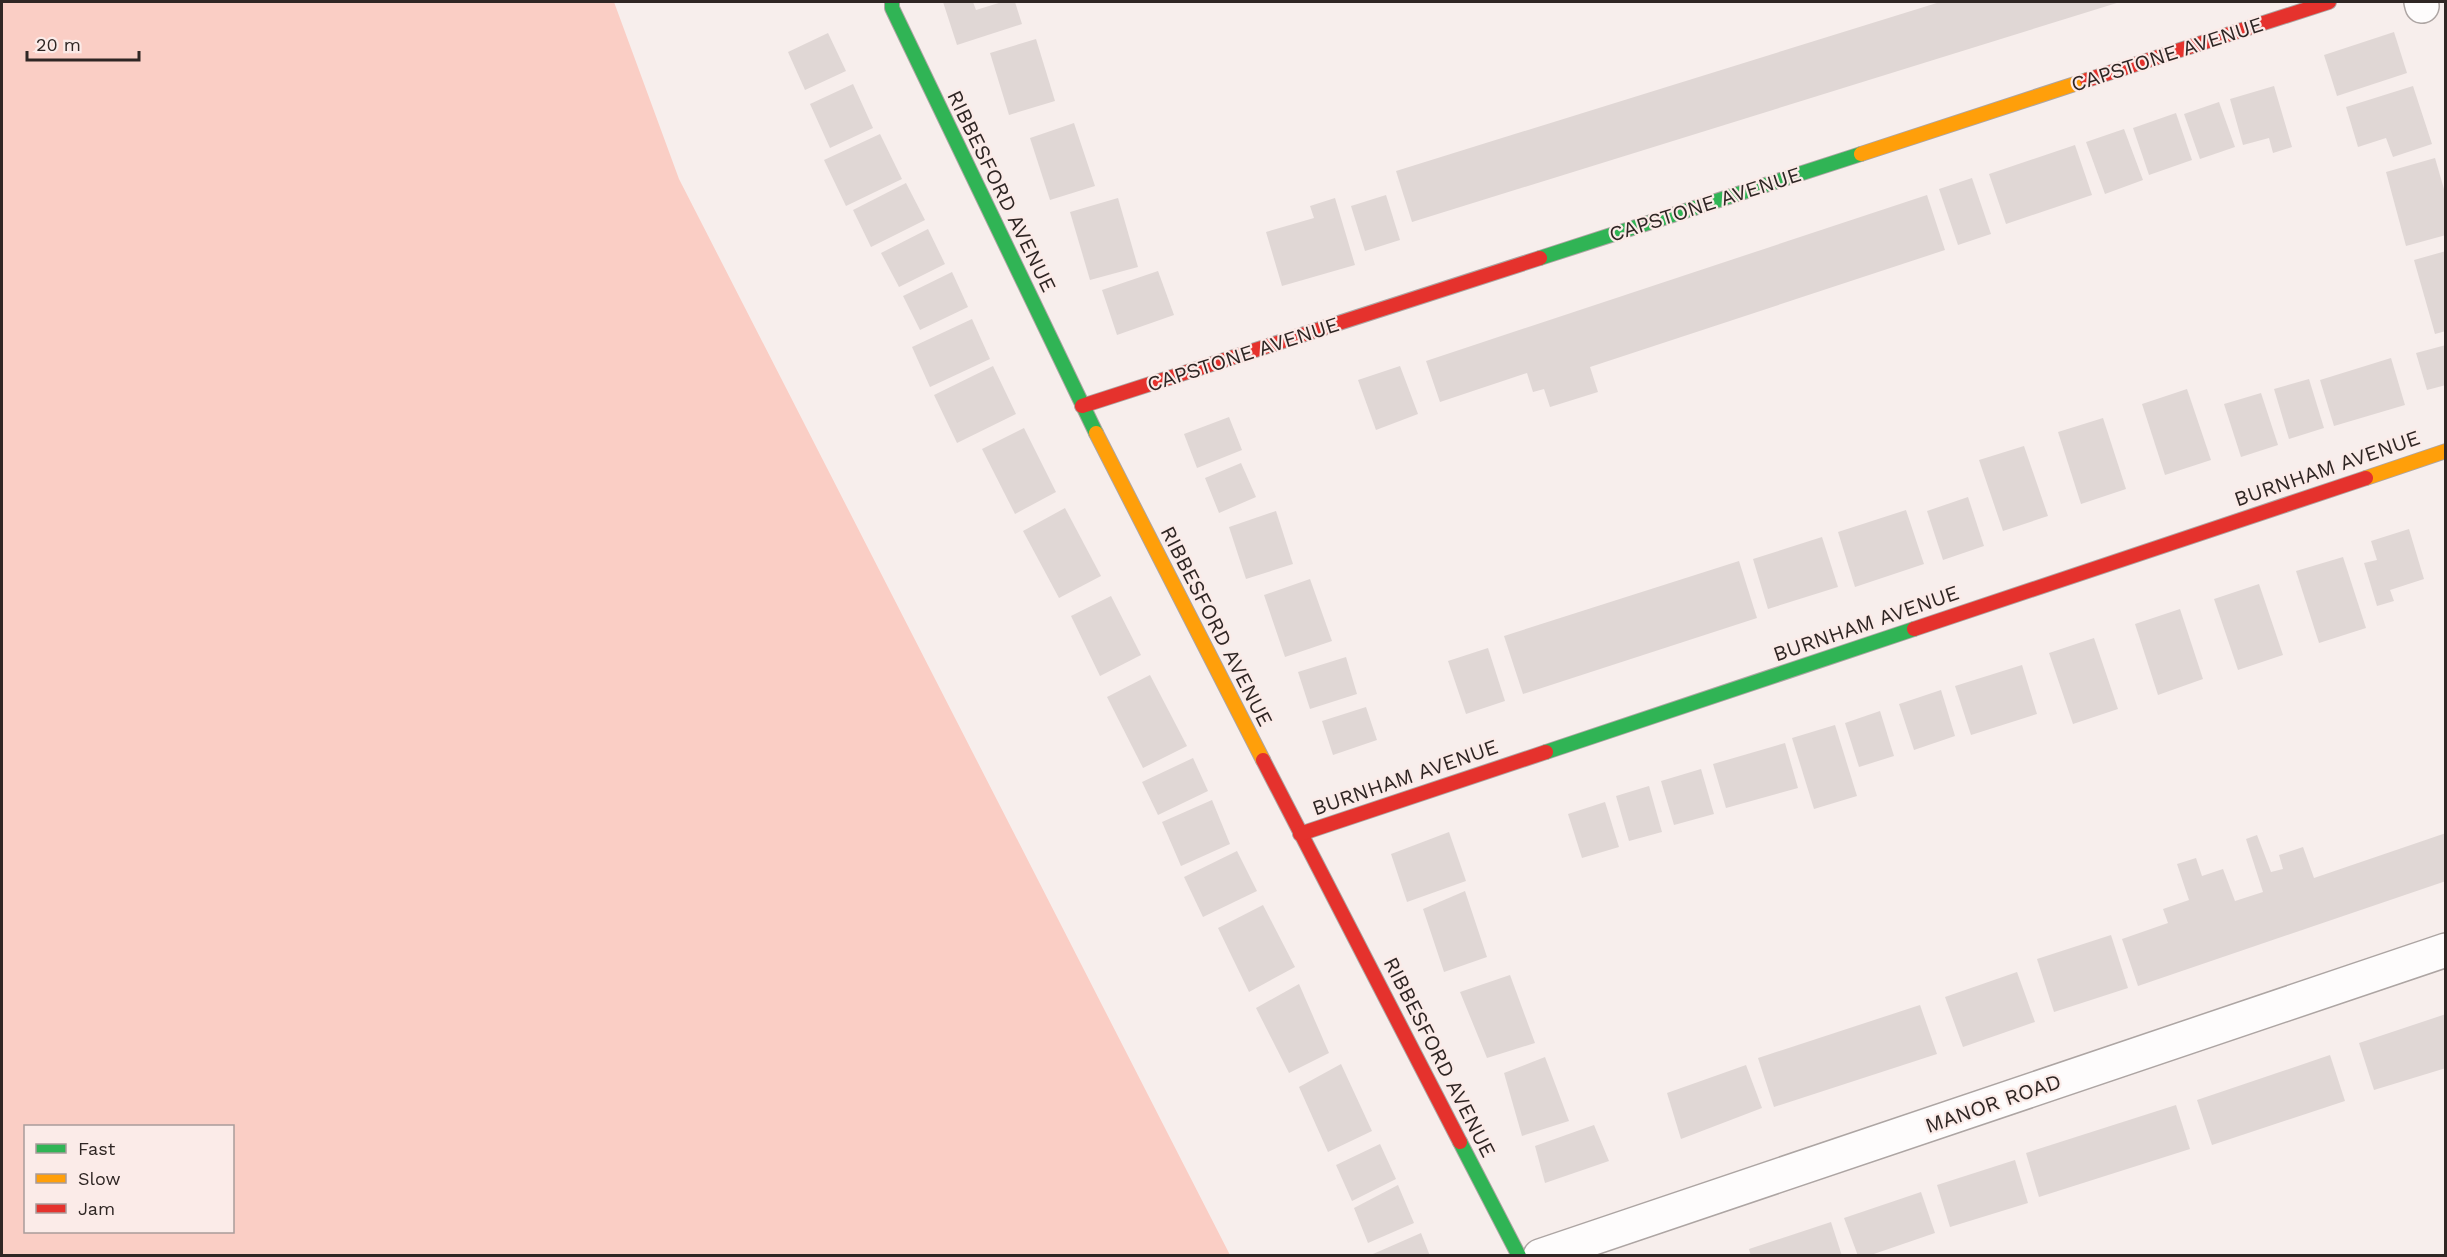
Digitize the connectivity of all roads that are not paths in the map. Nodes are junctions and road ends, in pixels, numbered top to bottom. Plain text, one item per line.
1 (2329, 2) edge
2 (892, 5) edge
3 (1082, 406) junction
4 (2445, 451) edge
5 (1300, 834) junction
6 (2445, 950) edge
7 (1520, 1256) edge
8 (1540, 1256) edge

1 - 3 street, CAPSTONE AVENUE
2 - 3 street, RIBBESFORD AVENUE
3 - 5 street, RIBBESFORD AVENUE
4 - 5 street, BURNHAM AVENUE
5 - 7 street, RIBBESFORD AVENUE
6 - 8 street, MANOR ROAD

